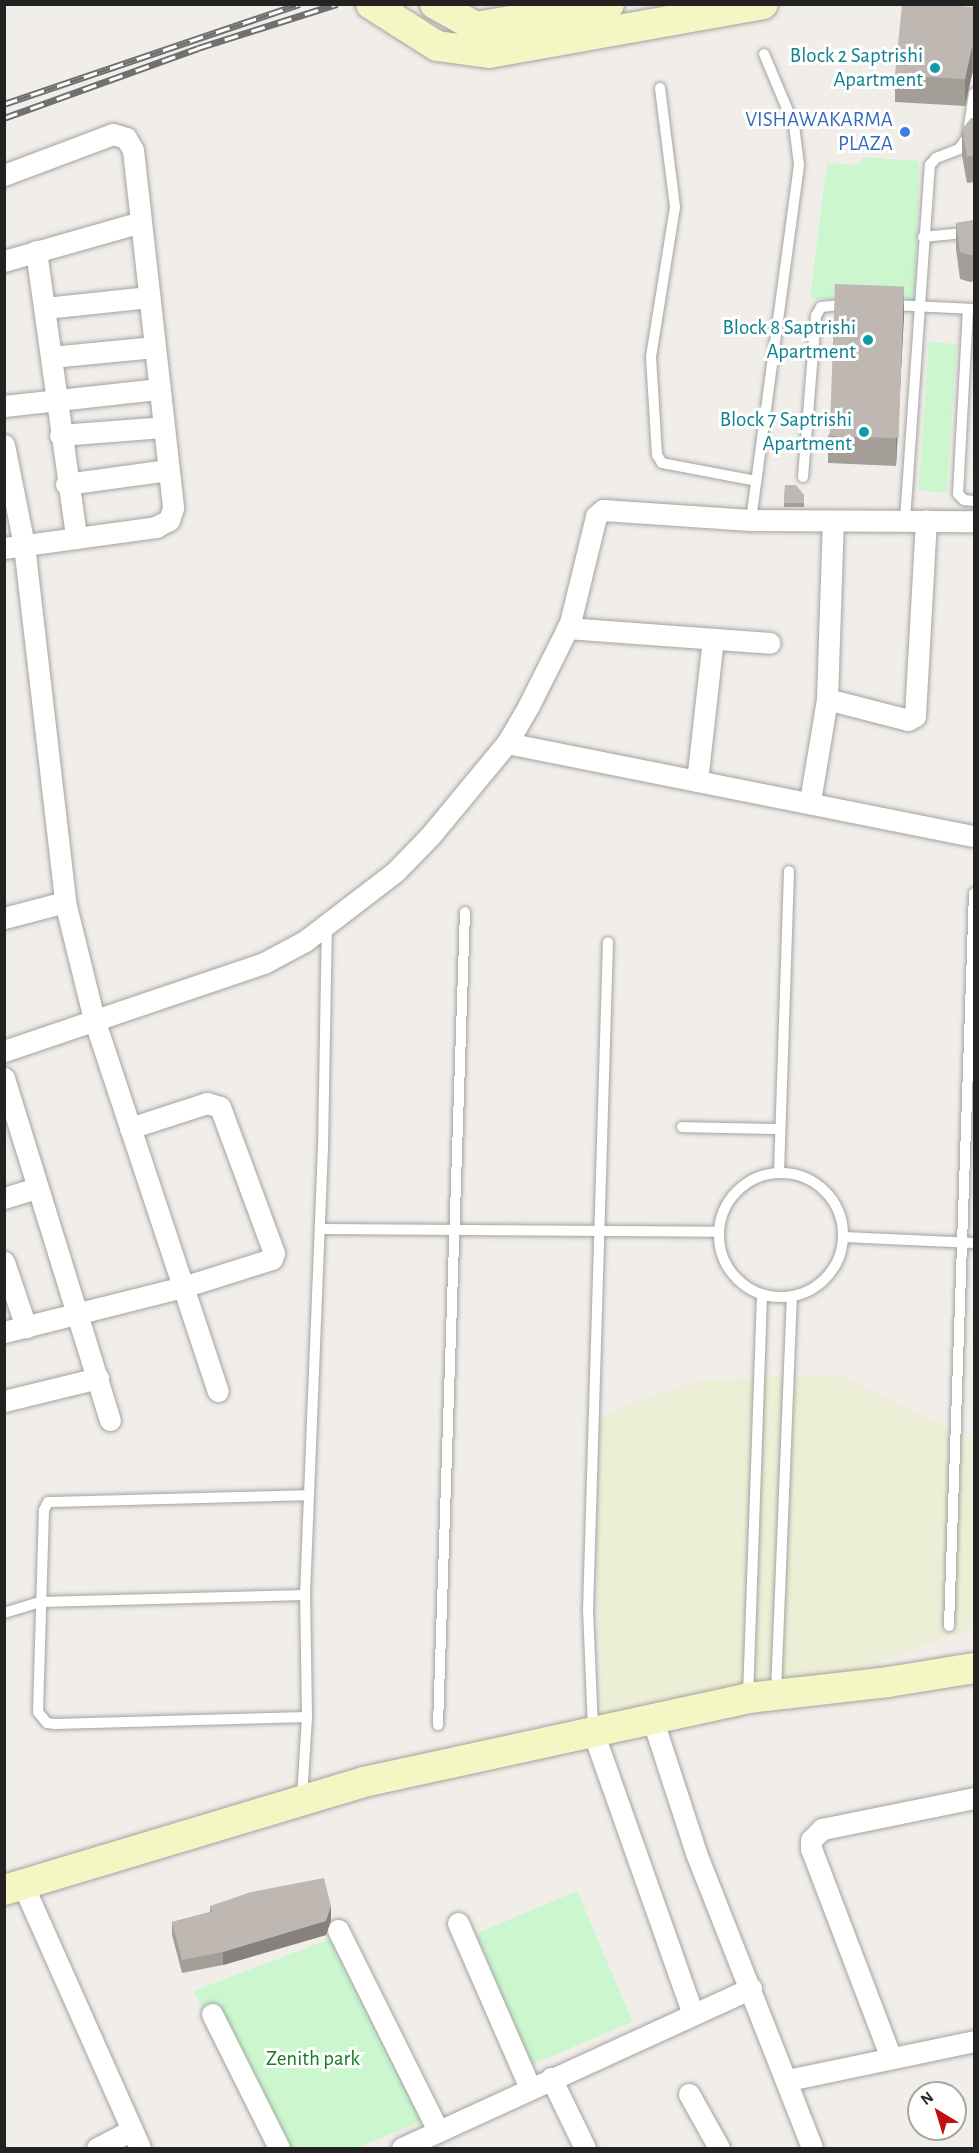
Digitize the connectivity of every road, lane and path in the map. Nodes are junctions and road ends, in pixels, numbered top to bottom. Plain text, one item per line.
1 (371, 4) edge
2 (435, 4) edge
3 (609, 4) edge
4 (764, 4) edge
5 (764, 54) dead end
6 (660, 88) dead end
7 (975, 94) edge
8 (973, 123) edge
9 (4, 175) edge
10 (141, 222) junction
11 (975, 232) edge
12 (923, 237) junction
13 (36, 251) junction
14 (4, 261) edge
15 (149, 297) junction
16 (856, 304) edge
17 (880, 305) edge
18 (918, 307) junction
19 (45, 308) junction
20 (971, 309) edge
21 (154, 347) junction
22 (51, 357) junction
23 (159, 389) junction
24 (56, 401) junction
25 (4, 406) edge
26 (163, 427) junction
27 (60, 435) junction
28 (4, 445) edge
29 (168, 470) junction
30 (6, 471) edge
31 (803, 477) dead end
32 (756, 481) junction
33 (66, 483) junction
34 (975, 501) edge
35 (751, 520) junction
36 (833, 520) junction
37 (915, 520) junction
38 (975, 521) edge
39 (76, 536) junction
40 (14, 546) edge
41 (567, 628) junction
42 (713, 639) junction
43 (769, 643) dead end
44 (827, 699) junction
45 (507, 742) junction
46 (697, 781) junction
47 (810, 801) junction
48 (975, 836) edge
49 (789, 871) dead end
50 (974, 894) edge
51 (65, 902) junction
52 (465, 912) dead end
53 (4, 918) edge
54 (327, 925) junction
55 (608, 942) dead end
56 (94, 1019) junction
57 (4, 1050) edge
58 (4, 1077) edge
59 (682, 1127) dead end
60 (130, 1128) junction
61 (780, 1129) junction
62 (13, 1140) edge
63 (778, 1173) junction
64 (38, 1188) junction
65 (4, 1198) edge
66 (321, 1229) junction
67 (456, 1229) junction
68 (599, 1231) junction
69 (718, 1232) junction
70 (844, 1238) junction
71 (960, 1242) junction
72 (975, 1243) edge
73 (4, 1262) edge
74 (183, 1287) junction
75 (762, 1295) junction
76 (792, 1297) junction
77 (78, 1314) junction
78 (26, 1327) junction
79 (4, 1332) edge
80 (98, 1378) junction
81 (218, 1391) dead end
82 (4, 1401) edge
83 (110, 1420) dead end
84 (309, 1495) junction
85 (305, 1594) junction
86 (40, 1602) junction
87 (4, 1613) edge
88 (949, 1626) dead end
89 (975, 1668) edge
90 (762, 1696) junction
91 (307, 1717) junction
92 (652, 1718) junction
93 (438, 1725) dead end
94 (593, 1732) junction
95 (302, 1799) junction
96 (974, 1802) edge
97 (14, 1888) edge
98 (458, 1923) dead end
99 (338, 1930) dead end
100 (751, 1988) junction
101 (212, 2014) dead end
102 (693, 2014) junction
103 (975, 2041) edge
104 (891, 2058) junction
105 (551, 2078) junction
106 (788, 2080) junction
107 (530, 2088) junction
108 (689, 2094) dead end
109 (438, 2131) junction
110 (135, 2140) edge
111 (97, 2148) edge
112 (279, 2148) edge
113 (402, 2148) edge
114 (585, 2148) edge
115 (718, 2148) edge
116 (812, 2148) edge

1 - 4 street
2 - 3 street
5 - 32 lane
6 - 32 lane
7 - 8 lane
8 - 12 lane
9 - 10 street
10 - 13 street
10 - 15 street
11 - 12 lane
12 - 18 lane
13 - 14 street
13 - 19 street
15 - 19 street
15 - 21 street
16 - 31 lane
17 - 18 lane
18 - 20 lane
18 - 37 lane
19 - 22 street
20 - 34 lane
21 - 22 street
21 - 23 street
22 - 24 street
23 - 24 street
23 - 26 street
24 - 25 street
24 - 27 street
26 - 27 street
26 - 29 street
27 - 33 street
28 - 30 street
29 - 33 street
29 - 39 street
30 - 40 street
32 - 35 lane
33 - 39 street
35 - 36 street
35 - 41 street
36 - 37 street
36 - 44 street
37 - 38 street
37 - 44 street
39 - 40 street
40 - 51 street
41 - 42 street
41 - 45 street
42 - 43 street
42 - 46 street
44 - 47 street
45 - 46 street
45 - 54 street
46 - 47 street
47 - 48 street
49 - 61 lane
50 - 71 lane
51 - 53 street
51 - 56 street
52 - 67 lane
54 - 56 street
54 - 66 lane
55 - 68 lane
56 - 57 street
56 - 60 street
58 - 62 street
59 - 61 lane
60 - 74 street
60 - 74 street
61 - 63 lane
62 - 64 street
63 - 69 lane
63 - 70 lane
64 - 65 street
64 - 77 street
66 - 67 lane
66 - 84 lane
67 - 68 lane
67 - 93 lane
68 - 69 lane
68 - 94 lane
69 - 75 lane
70 - 71 lane
70 - 76 lane
71 - 72 lane
71 - 88 lane
73 - 78 street
74 - 77 street
74 - 81 street
75 - 76 lane
75 - 90 lane
76 - 90 lane
77 - 78 street
77 - 80 street
78 - 79 street
80 - 82 street
80 - 83 street
84 - 85 lane
84 - 86 lane
85 - 86 lane
85 - 91 lane
86 - 87 lane
86 - 91 lane
89 - 90 street
90 - 92 street
91 - 95 lane
92 - 94 street
92 - 100 street
94 - 95 street
94 - 102 street
95 - 97 street
96 - 104 street
97 - 110 street
98 - 107 street
99 - 109 street
100 - 102 street
100 - 106 street
101 - 112 street
102 - 105 street
103 - 104 street
104 - 106 street
105 - 107 street
105 - 114 street
106 - 116 street
107 - 109 street
108 - 115 street
109 - 113 street
110 - 111 street

